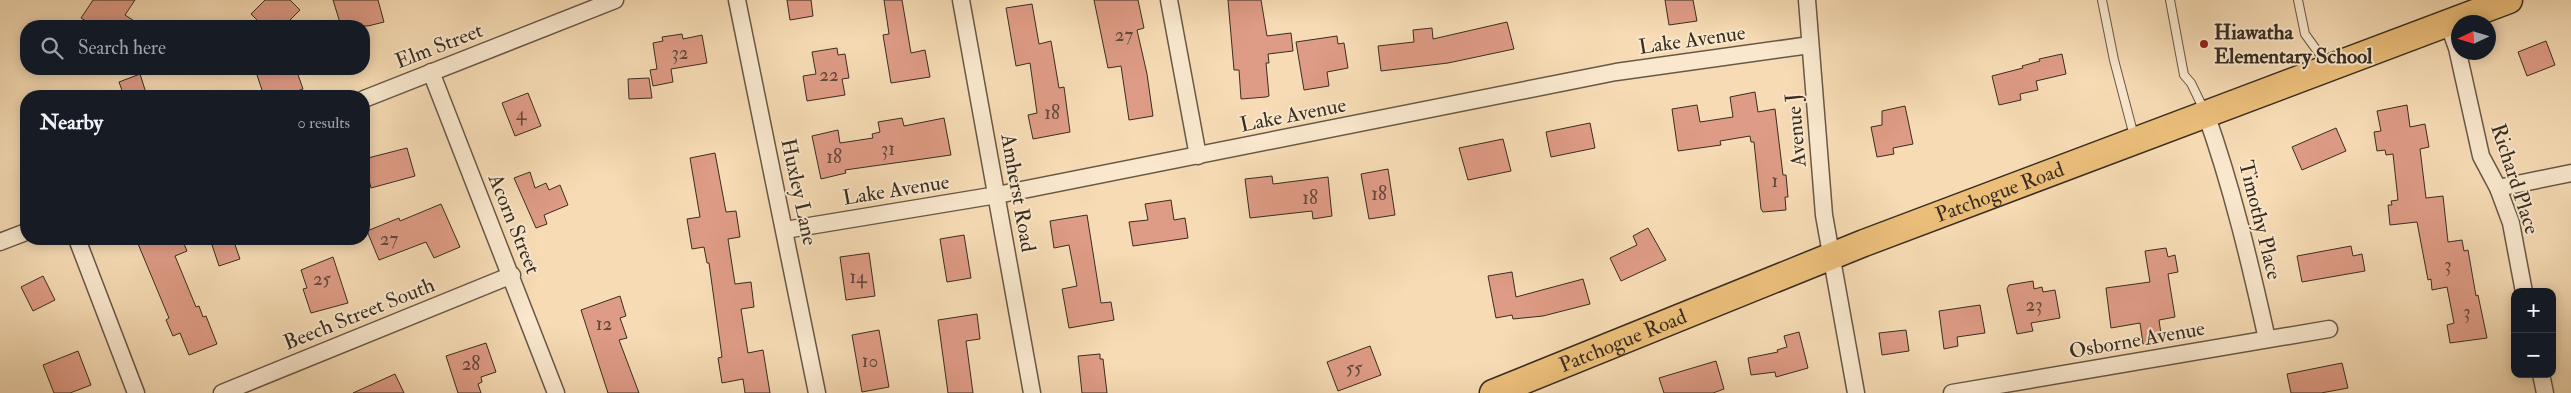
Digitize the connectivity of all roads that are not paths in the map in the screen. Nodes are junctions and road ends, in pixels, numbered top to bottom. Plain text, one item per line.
1 (615, 0) edge
2 (737, 0) edge
3 (961, 0) edge
4 (1169, 0) edge
5 (1806, 0) edge
6 (2102, 0) edge
7 (2170, 0) edge
8 (2298, 0) edge
9 (2509, 0) edge
10 (2448, 23) junction
11 (1810, 45) junction
12 (2329, 67) junction
13 (431, 72) junction
14 (370, 96) edge
15 (2206, 114) junction
16 (2136, 140) junction
17 (1198, 156) junction
18 (2571, 173) edge
19 (2498, 188) junction
20 (997, 195) junction
21 (785, 230) junction
22 (20, 234) edge
23 (0, 242) edge
24 (79, 245) edge
25 (1831, 257) junction
26 (512, 275) junction
27 (2523, 288) edge
28 (2329, 329) dead end
29 (2267, 339) junction
30 (2542, 378) edge
31 (136, 393) edge
32 (222, 393) edge
33 (556, 393) edge
34 (817, 393) edge
35 (1032, 393) edge
36 (1493, 393) edge
37 (1856, 393) edge
38 (1952, 393) edge
39 (2544, 393) edge

1 - 13 street, Elm Street
2 - 21 street, Huxley Lane
3 - 20 street, Amherst Road
4 - 17 street
5 - 11 street, Avenue J
6 - 16 lane
7 - 15 lane
8 - 12 lane
9 - 10 main road, Patchogue Road
10 - 12 main road, Patchogue Road
10 - 19 street, Richard Place
11 - 17 street, Lake Avenue
11 - 25 street, Avenue J
12 - 15 main road, Patchogue Road
13 - 14 street, Elm Street
13 - 26 street, Acorn Street
15 - 16 main road, Patchogue Road
15 - 29 street, Timothy Place
16 - 25 main road, Patchogue Road
17 - 20 street, Lake Avenue
18 - 19 street
19 - 27 street, Richard Place
20 - 21 street, Lake Avenue
20 - 35 street, Amherst Road
21 - 34 street, Huxley Lane
22 - 23 street
24 - 31 street
25 - 36 main road, Patchogue Road
25 - 37 street, Avenue J
26 - 32 street, Beech Street South
26 - 33 street, Acorn Street
28 - 29 street, Osborne Avenue
29 - 38 street, Osborne Avenue
30 - 39 street

